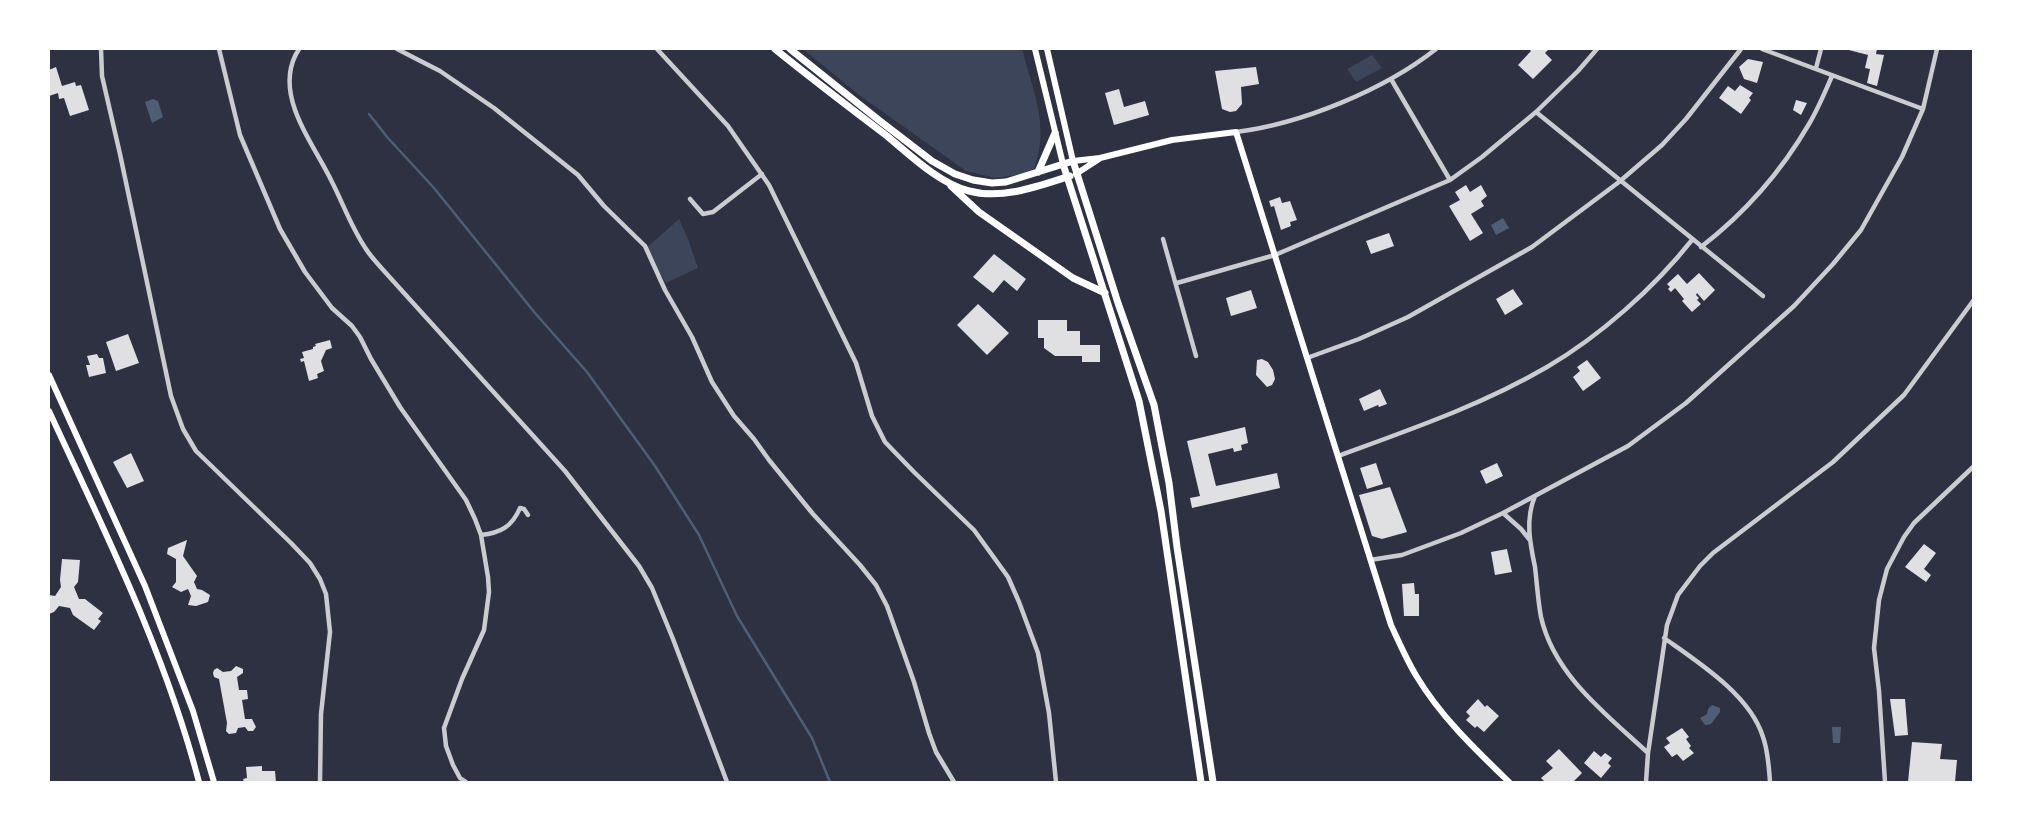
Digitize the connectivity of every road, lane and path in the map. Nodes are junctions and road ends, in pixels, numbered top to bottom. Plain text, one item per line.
1 (100, 49) edge
2 (219, 49) edge
3 (299, 49) edge
4 (397, 49) edge
5 (657, 49) edge
6 (775, 49) edge
7 (790, 49) edge
8 (1035, 49) edge
9 (1047, 49) edge
10 (1436, 49) edge
11 (1597, 49) edge
12 (1741, 49) edge
13 (1762, 49) edge
14 (1821, 49) edge
15 (1937, 49) edge
16 (1050, 60) junction
17 (1039, 64) junction
18 (1816, 68) junction
19 (1832, 76) junction
20 (1391, 79) junction
21 (1923, 109) junction
22 (1536, 112) junction
23 (1236, 132) junction
24 (1055, 133) junction
25 (1100, 158) junction
26 (1073, 161) junction
27 (1063, 164) junction
28 (1038, 172) junction
29 (762, 174) junction
30 (1076, 174) junction
31 (1066, 177) junction
32 (945, 180) junction
33 (1450, 180) junction
34 (1619, 182) junction
35 (690, 200) dead end
36 (1163, 239) dead end
37 (1692, 240) junction
38 (1701, 247) junction
39 (1275, 254) junction
40 (1176, 283) junction
41 (1105, 294) junction
42 (1763, 296) dead end
43 (1973, 301) edge
44 (1196, 356) dead end
45 (1307, 358) junction
46 (49, 375) edge
47 (49, 410) edge
48 (1338, 456) junction
49 (1973, 467) edge
50 (1536, 496) junction
51 (1503, 513) junction
52 (528, 515) dead end
53 (480, 535) junction
54 (1530, 540) junction
55 (1370, 560) junction
56 (1664, 638) junction
57 (1648, 753) junction
58 (199, 782) edge
59 (214, 782) edge
60 (320, 782) edge
61 (466, 782) edge
62 (727, 782) edge
63 (954, 782) edge
64 (1056, 782) edge
65 (1201, 782) edge
66 (1213, 782) edge
67 (1508, 782) edge
68 (1646, 782) edge
69 (1770, 782) edge
70 (1885, 782) edge

1 - 60 street
2 - 53 street
3 - 62 street
4 - 63 street
5 - 29 street
6 - 32 main road
7 - 28 main road
8 - 17 main road
9 - 16 main road
10 - 20 street
11 - 22 street
12 - 34 street
13 - 18 street
14 - 18 street
15 - 21 street
16 - 17 main road
16 - 26 main road
17 - 24 main road
18 - 19 street
19 - 21 street
19 - 38 street
20 - 23 street
20 - 33 street
21 - 50 street
22 - 33 street
22 - 34 street
23 - 25 main road
23 - 39 main road
24 - 27 main road
24 - 28 main road
25 - 26 main road
25 - 30 main road
26 - 27 main road
26 - 30 main road
27 - 28 main road
27 - 31 main road
29 - 35 street
29 - 64 street
30 - 31 main road
30 - 66 main road
31 - 32 main road
31 - 41 main road
32 - 41 main road
33 - 39 street
34 - 37 street
34 - 45 street
36 - 40 street
37 - 38 street
37 - 48 street
38 - 42 street
39 - 40 street
39 - 45 main road
40 - 44 street
41 - 65 main road
43 - 56 street
45 - 48 main road
46 - 59 main road
47 - 58 main road
48 - 55 main road
49 - 70 street
50 - 51 street
50 - 54 street
51 - 54 street
51 - 55 street
52 - 53 street
53 - 61 street
54 - 57 street
55 - 67 main road
56 - 57 street
56 - 69 street
57 - 68 street

